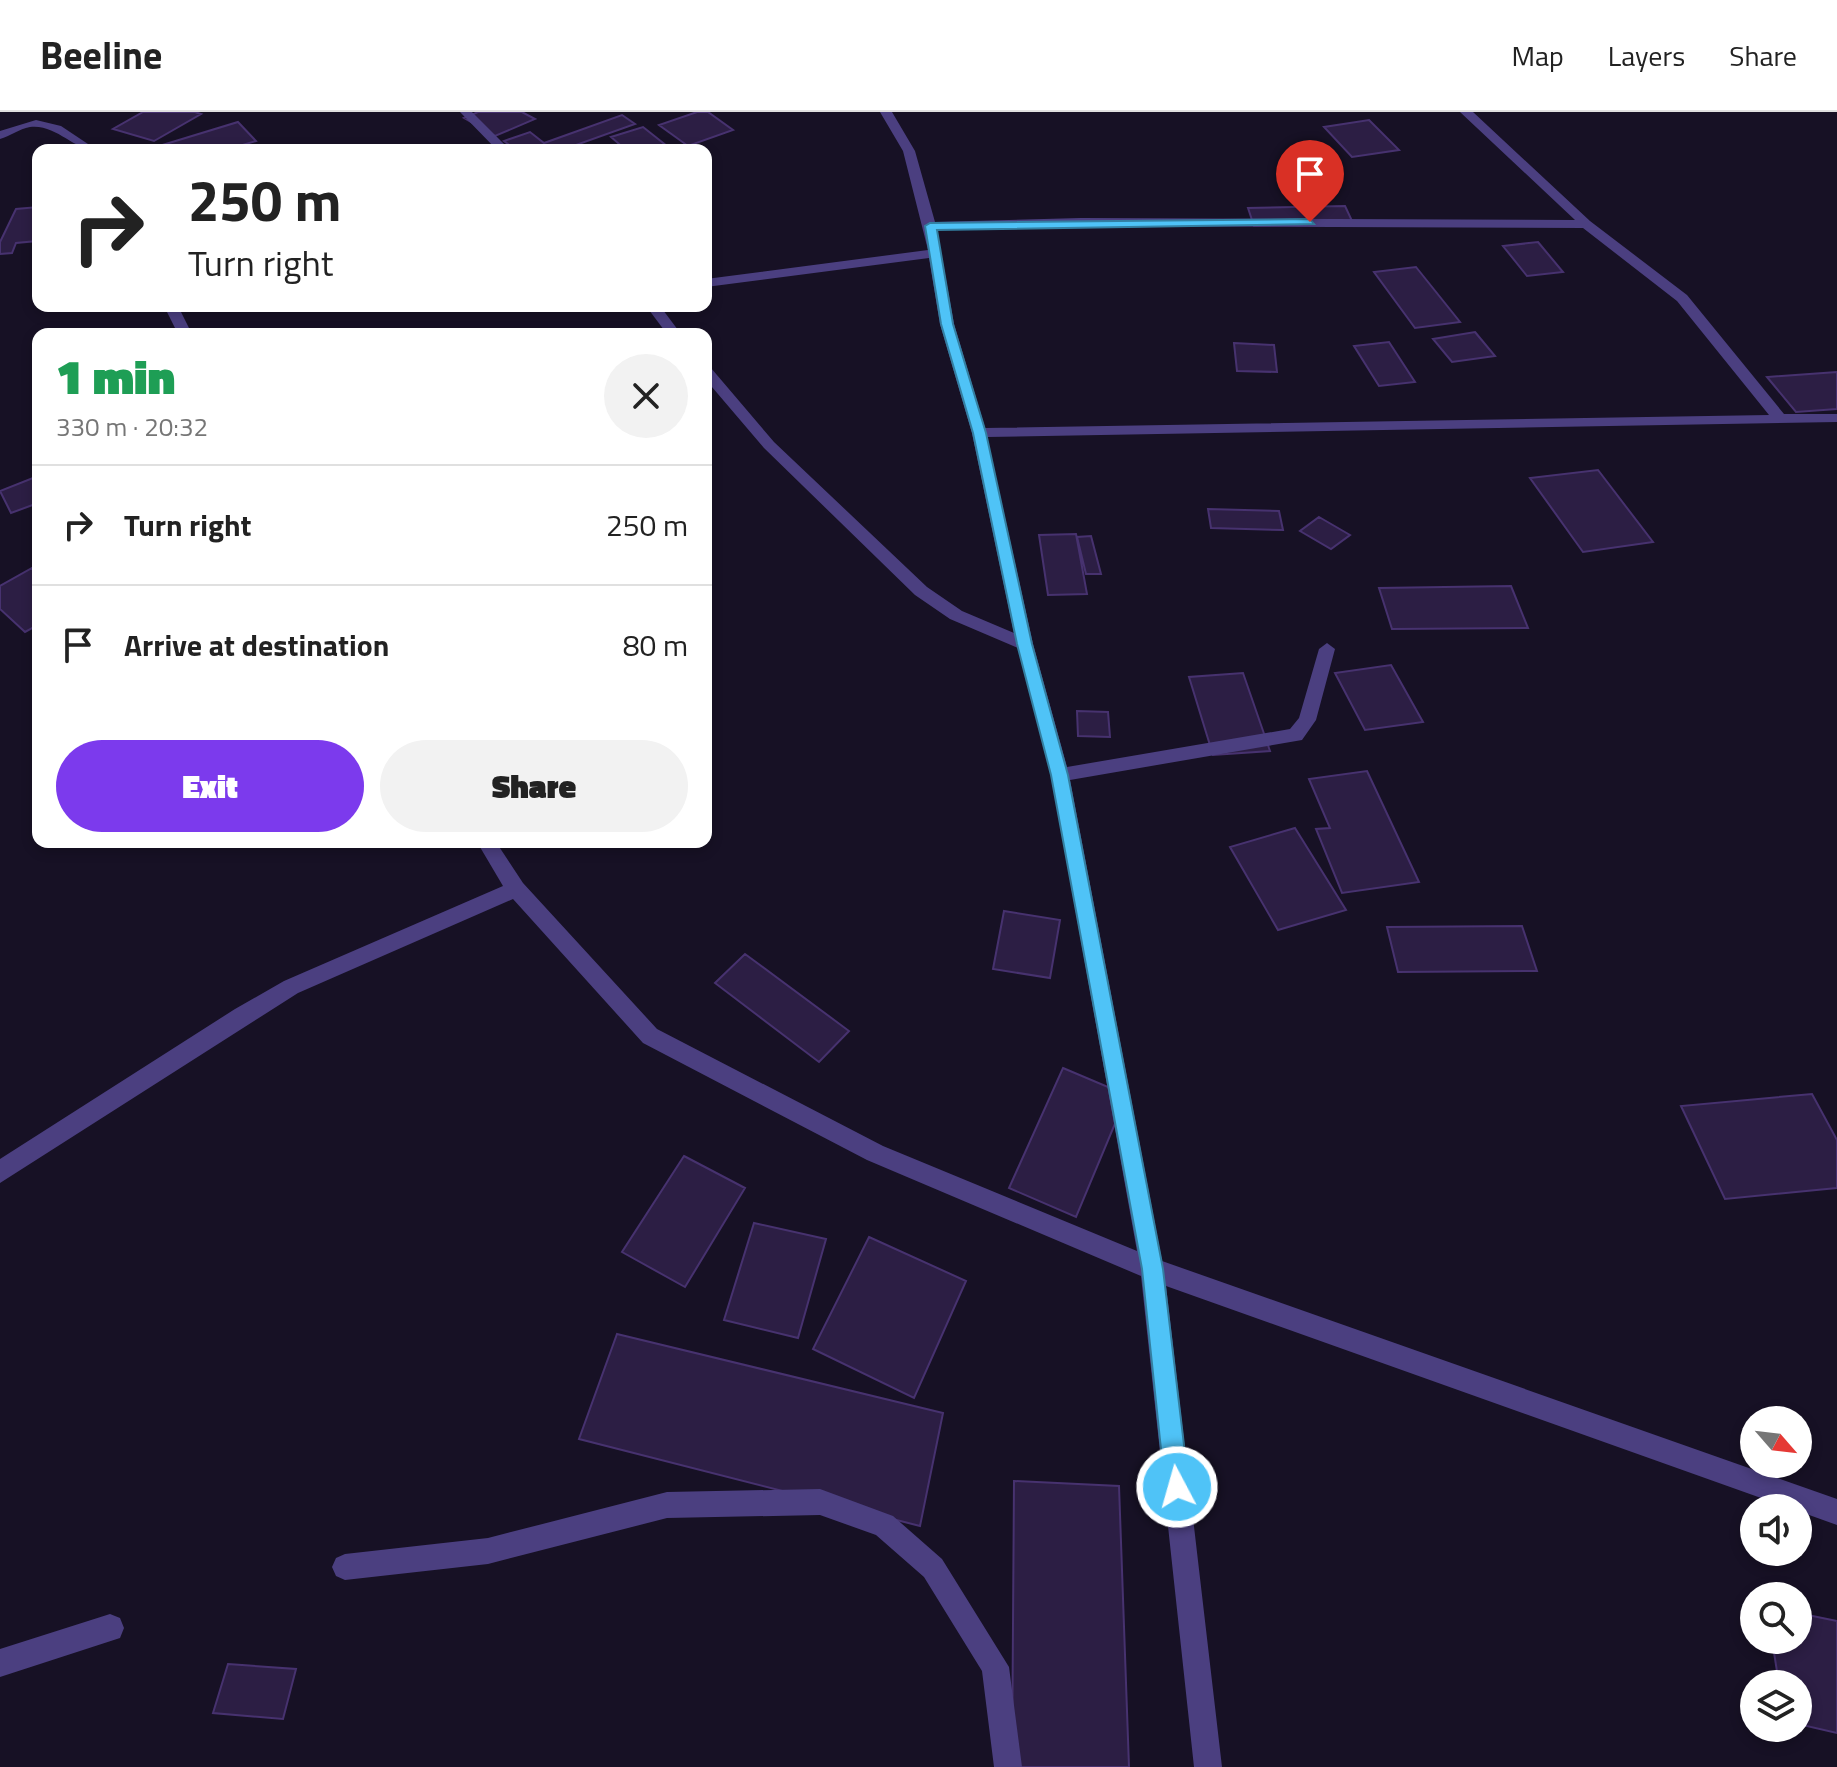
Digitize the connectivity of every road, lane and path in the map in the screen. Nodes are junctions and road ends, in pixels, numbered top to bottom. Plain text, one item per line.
1 (466, 112) edge
2 (886, 112) edge
3 (1466, 112) edge
4 (26, 114) edge
5 (0, 136) edge
6 (83, 144) edge
7 (498, 144) edge
8 (1586, 224) junction
9 (930, 226) junction
10 (935, 253) junction
11 (712, 282) edge
12 (712, 378) edge
13 (1837, 418) edge
14 (1780, 419) junction
15 (979, 433) junction
16 (1025, 644) junction
17 (1327, 649) dead end
18 (1060, 775) junction
19 (490, 848) edge
20 (516, 889) junction
21 (0, 1172) edge
22 (1152, 1269) junction
23 (1837, 1512) edge
24 (345, 1567) dead end
25 (110, 1628) dead end
26 (0, 1663) edge
27 (1008, 1767) edge
28 (1208, 1767) edge

1 - 7 street
2 - 9 street
3 - 8 street
4 - 5 street
4 - 6 street
8 - 9 street
8 - 14 street
9 - 10 street
10 - 11 street
10 - 15 street
12 - 16 street
13 - 14 street
14 - 15 street
15 - 16 street
16 - 18 street
17 - 18 street
18 - 22 street
19 - 20 street
20 - 21 street
20 - 22 street
22 - 23 street
22 - 28 street
24 - 27 street
25 - 26 street

